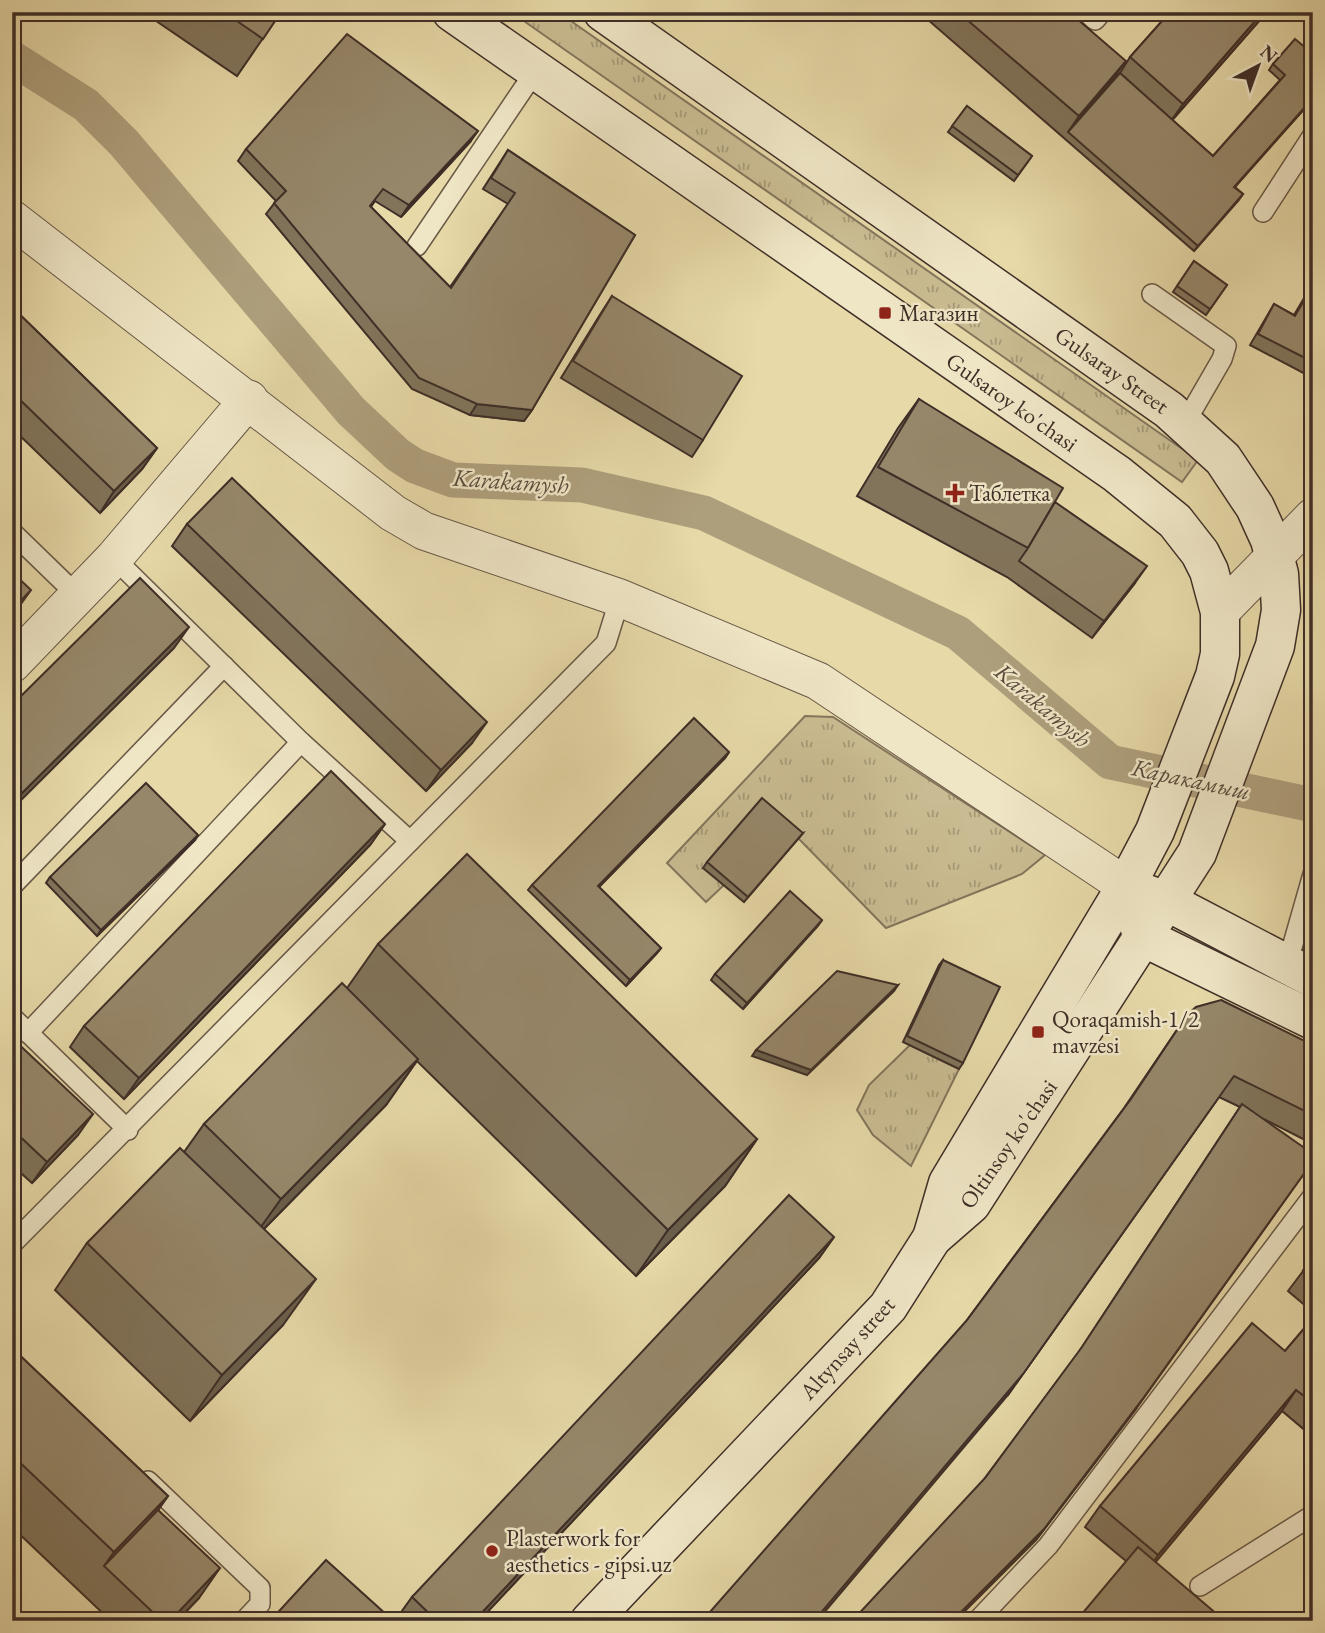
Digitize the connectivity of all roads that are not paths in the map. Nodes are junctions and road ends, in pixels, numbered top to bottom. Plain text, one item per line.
1 (452, 12) edge
2 (603, 12) edge
3 (1086, 12) edge
4 (1101, 12) edge
5 (536, 70) junction
6 (1313, 135) edge
7 (1263, 212) dead end
8 (12, 219) edge
9 (417, 246) dead end
10 (1152, 294) dead end
11 (249, 399) junction
12 (1185, 423) junction
13 (1313, 517) edge
14 (12, 532) edge
15 (1275, 556) junction
16 (114, 558) junction
17 (79, 597) junction
18 (620, 598) junction
19 (1220, 612) junction
20 (12, 664) edge
21 (224, 666) junction
22 (301, 742) junction
23 (410, 841) junction
24 (1313, 874) edge
25 (12, 886) edge
26 (1126, 886) junction
27 (1166, 901) junction
28 (1143, 937) junction
29 (1300, 971) edge
30 (12, 1017) edge
31 (1313, 1020) edge
32 (29, 1032) junction
33 (128, 1130) junction
34 (1313, 1196) edge
35 (932, 1238) junction
36 (15, 1239) edge
37 (147, 1480) edge
38 (1313, 1515) edge
39 (1200, 1586) dead end
40 (244, 1621) edge
41 (590, 1621) edge
42 (977, 1621) edge

1 - 5 main road, Gulsaroy ko'chasi
2 - 12 main road, Gulsaray Street
3 - 4 lane
5 - 9 lane
5 - 19 main road, Gulsaroy ko'chasi
6 - 7 lane
8 - 11 street
10 - 12 lane
11 - 16 street
11 - 18 street
12 - 15 main road, Gulsaray Street
13 - 15 street
14 - 17 lane
15 - 19 street
15 - 27 main road, Gulsaray Street
16 - 17 street
16 - 21 lane
17 - 20 street
18 - 23 lane
18 - 26 street
19 - 26 main road, Gulsaroy ko'chasi
21 - 22 lane
21 - 25 lane
22 - 23 lane
22 - 32 lane
23 - 33 lane
24 - 29 lane
26 - 27 main road
26 - 28 main road
26 - 35 main road, Altynsay street
27 - 28 main road, Gulsaray Street
27 - 29 main road
28 - 31 main road
28 - 35 main road, Oltinsoy ko'chasi
30 - 32 lane
32 - 33 lane
33 - 36 lane
34 - 42 lane
35 - 41 main road, Altynsay street
37 - 40 lane
38 - 39 lane

